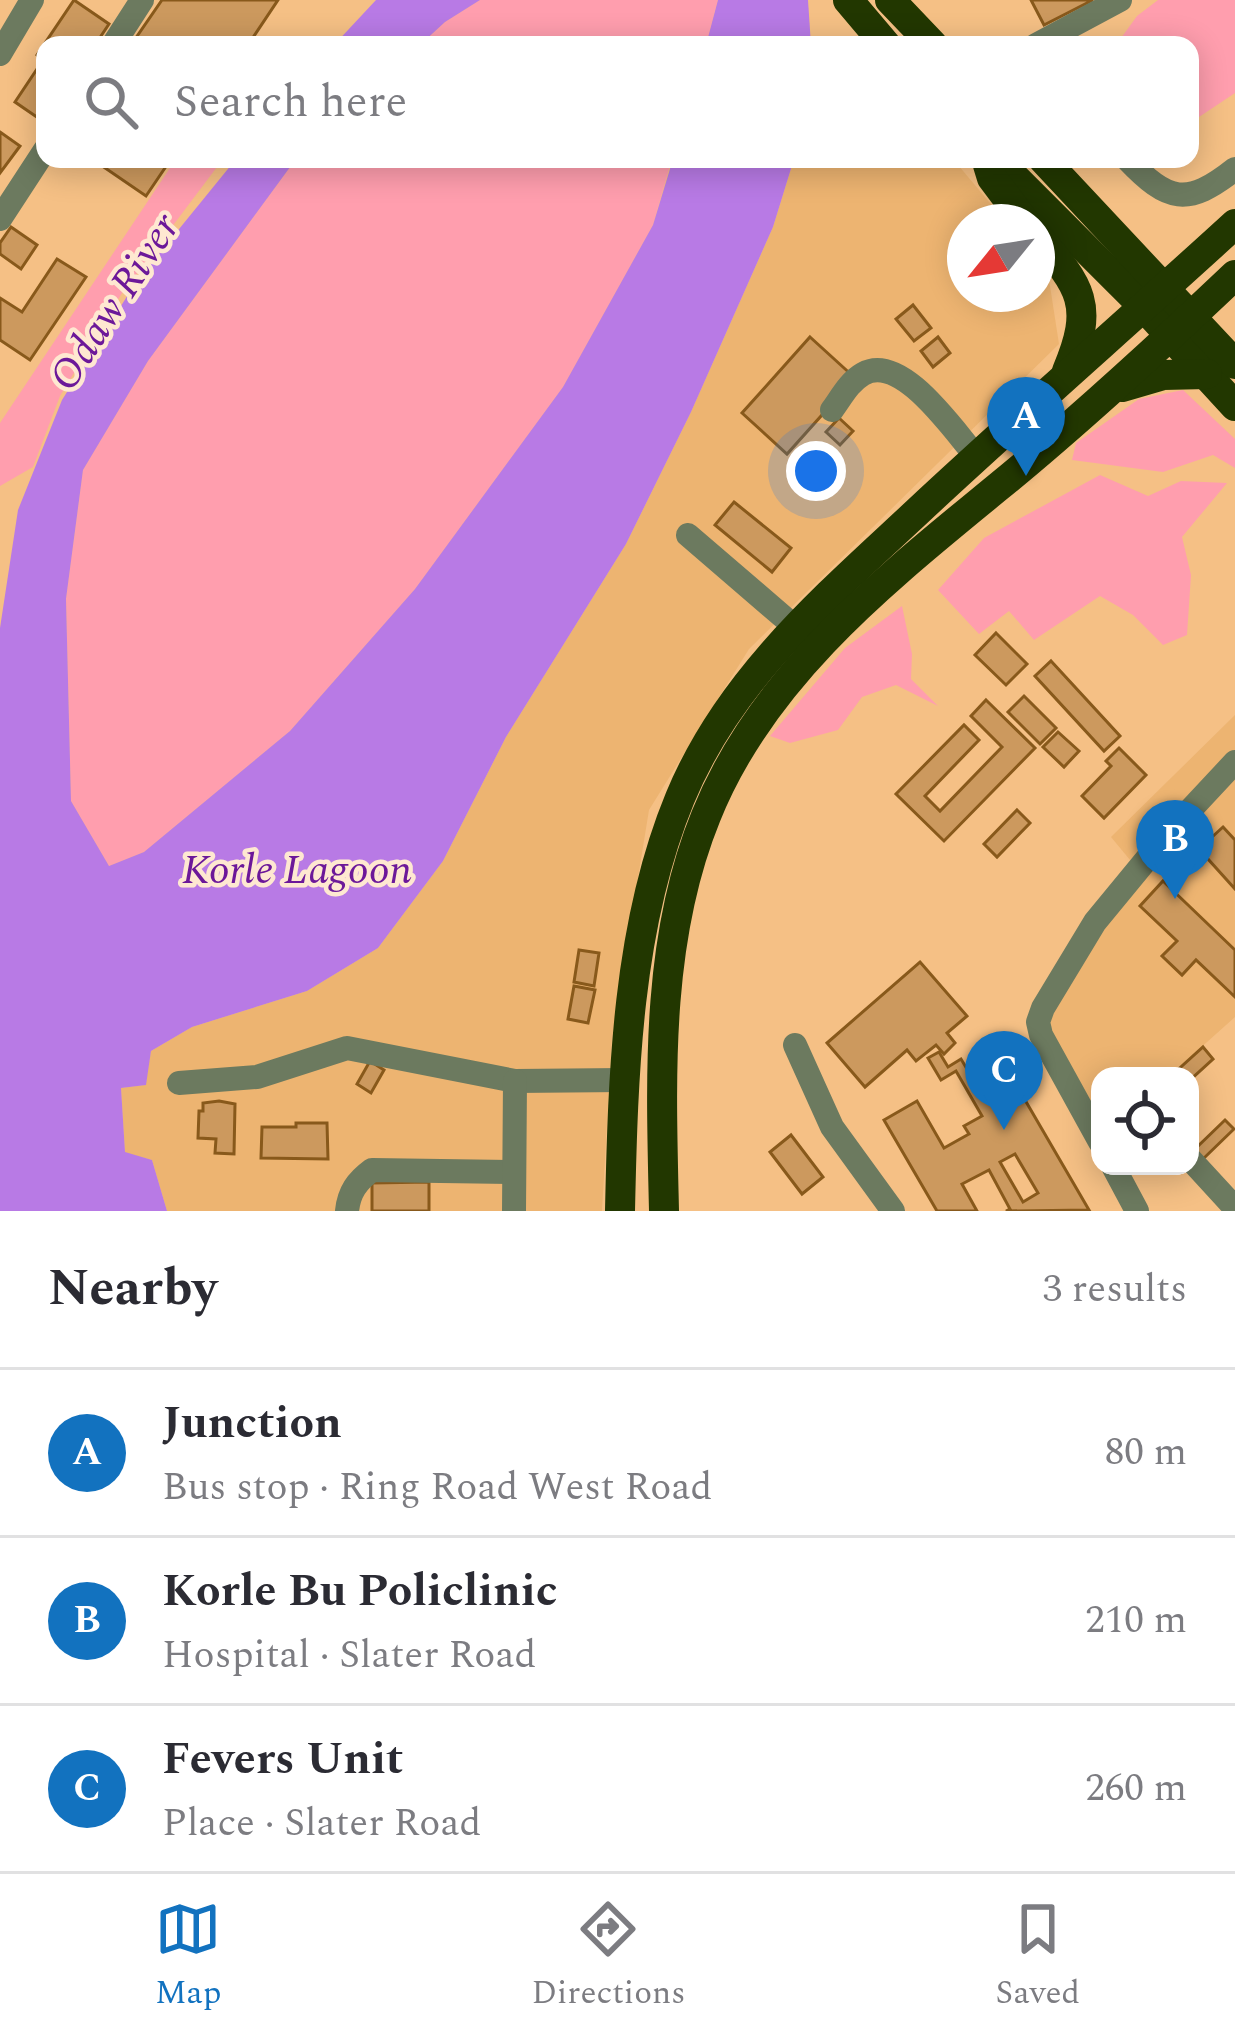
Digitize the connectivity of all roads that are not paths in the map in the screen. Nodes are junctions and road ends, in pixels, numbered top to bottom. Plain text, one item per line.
1 (32, 0) edge
2 (142, 0) edge
3 (848, 0) edge
4 (890, 0) edge
5 (1120, 0) edge
6 (118, 36) edge
7 (878, 36) edge
8 (924, 36) edge
9 (1053, 36) edge
10 (0, 55) edge
11 (36, 163) edge
12 (989, 168) edge
13 (1006, 168) edge
14 (1051, 168) edge
15 (1136, 168) edge
16 (1235, 169) edge
17 (1012, 204) edge
18 (0, 219) edge
19 (1227, 232) edge
20 (1129, 249) junction
21 (1055, 258) edge
22 (1235, 278) edge
23 (1166, 314) junction
24 (1235, 350) edge
25 (1221, 369) edge
26 (1067, 371) junction
27 (1111, 391) junction
28 (1235, 406) edge
29 (832, 410) dead end
30 (976, 456) junction
31 (688, 536) dead end
32 (913, 554) junction
33 (795, 627) junction
34 (1235, 761) edge
35 (795, 1046) dead end
36 (515, 1081) junction
37 (622, 1081) junction
38 (179, 1083) dead end
39 (1091, 1126) edge
40 (1199, 1169) edge
41 (514, 1172) junction
42 (1118, 1175) edge
43 (1235, 1208) edge
44 (347, 1211) edge
45 (514, 1211) edge
46 (620, 1211) edge
47 (664, 1211) edge
48 (893, 1211) edge
49 (1138, 1211) edge

1 - 10 street
2 - 6 street
3 - 7 main road
4 - 8 main road
5 - 9 street
11 - 18 street
12 - 17 main road
13 - 23 main road
14 - 20 main road
15 - 16 street
19 - 20 main road
19 - 23 main road
20 - 23 main road
21 - 26 main road
22 - 23 main road
22 - 24 main road
23 - 25 main road
23 - 26 main road
23 - 27 main road
23 - 32 main road
25 - 27 main road
25 - 28 main road
26 - 30 main road
27 - 32 main road
29 - 30 street
30 - 33 main road
31 - 33 street
32 - 47 main road
33 - 37 main road
34 - 39 street
35 - 48 street
36 - 37 street
36 - 38 street
36 - 41 street
37 - 46 main road
40 - 43 street
41 - 44 street
41 - 45 street
42 - 49 street

